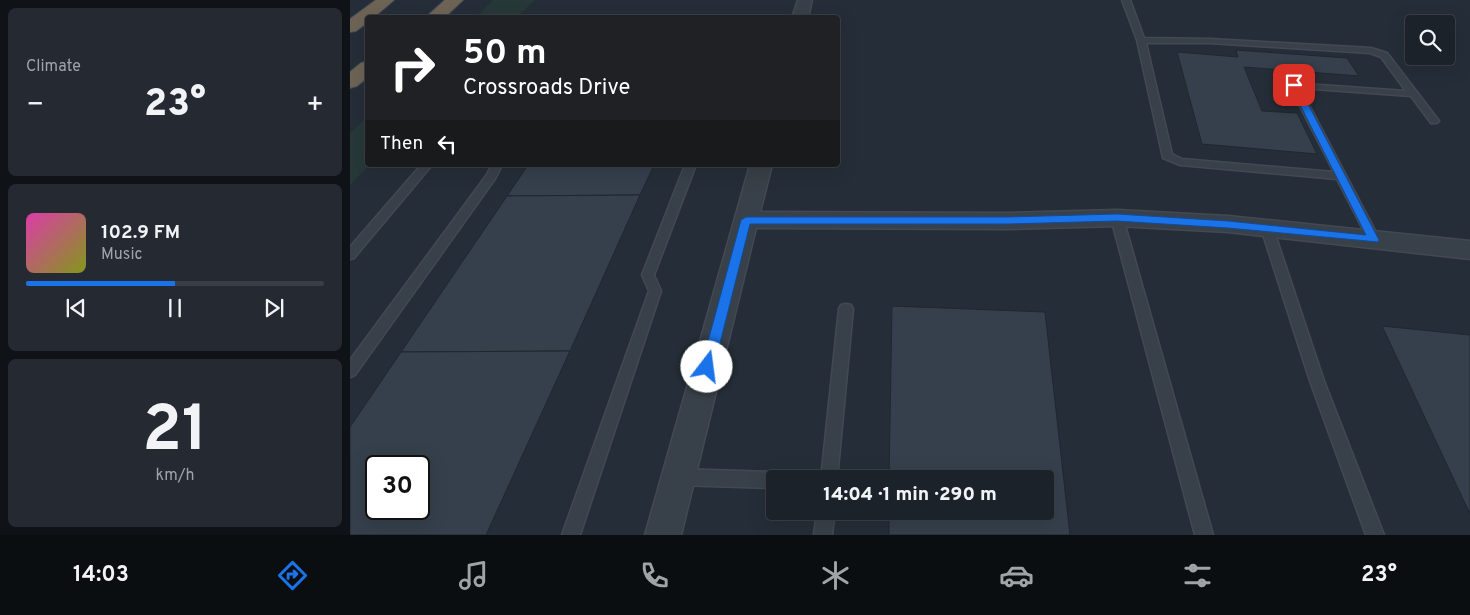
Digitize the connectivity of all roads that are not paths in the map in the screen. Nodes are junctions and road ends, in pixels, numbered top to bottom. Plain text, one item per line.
1 (372, 0) edge
2 (386, 0) edge
3 (447, 0) edge
4 (455, 0) edge
5 (805, 0) edge
6 (1126, 0) edge
7 (366, 15) edge
8 (430, 15) edge
9 (437, 15) edge
10 (801, 15) edge
11 (365, 16) edge
12 (350, 18) edge
13 (350, 27) edge
14 (1141, 40) junction
15 (365, 72) edge
16 (350, 84) edge
17 (1415, 94) junction
18 (1434, 121) dead end
19 (425, 167) edge
20 (496, 167) edge
21 (689, 167) edge
22 (760, 167) edge
23 (1341, 176) junction
24 (1117, 218) junction
25 (746, 220) junction
26 (1267, 228) junction
27 (1374, 240) junction
28 (1470, 250) edge
29 (350, 255) edge
30 (846, 309) dead end
31 (350, 371) edge
32 (830, 470) edge
33 (678, 477) junction
34 (766, 480) edge
35 (825, 520) edge
36 (571, 535) edge
37 (663, 535) edge
38 (823, 535) edge
39 (1204, 535) edge
40 (1375, 535) edge

1 - 12 highway
2 - 7 highway
3 - 8 highway
4 - 9 highway
5 - 10 street
6 - 14 lane
11 - 13 highway
14 - 17 lane
14 - 23 lane
15 - 16 highway
17 - 18 lane
17 - 23 lane
19 - 29 lane
20 - 31 lane
21 - 36 lane
22 - 25 street
23 - 27 lane
24 - 25 street
24 - 26 street
24 - 39 lane
25 - 33 street
26 - 27 street
26 - 40 lane
27 - 28 street
30 - 32 lane
33 - 34 lane
33 - 37 street
35 - 38 lane

